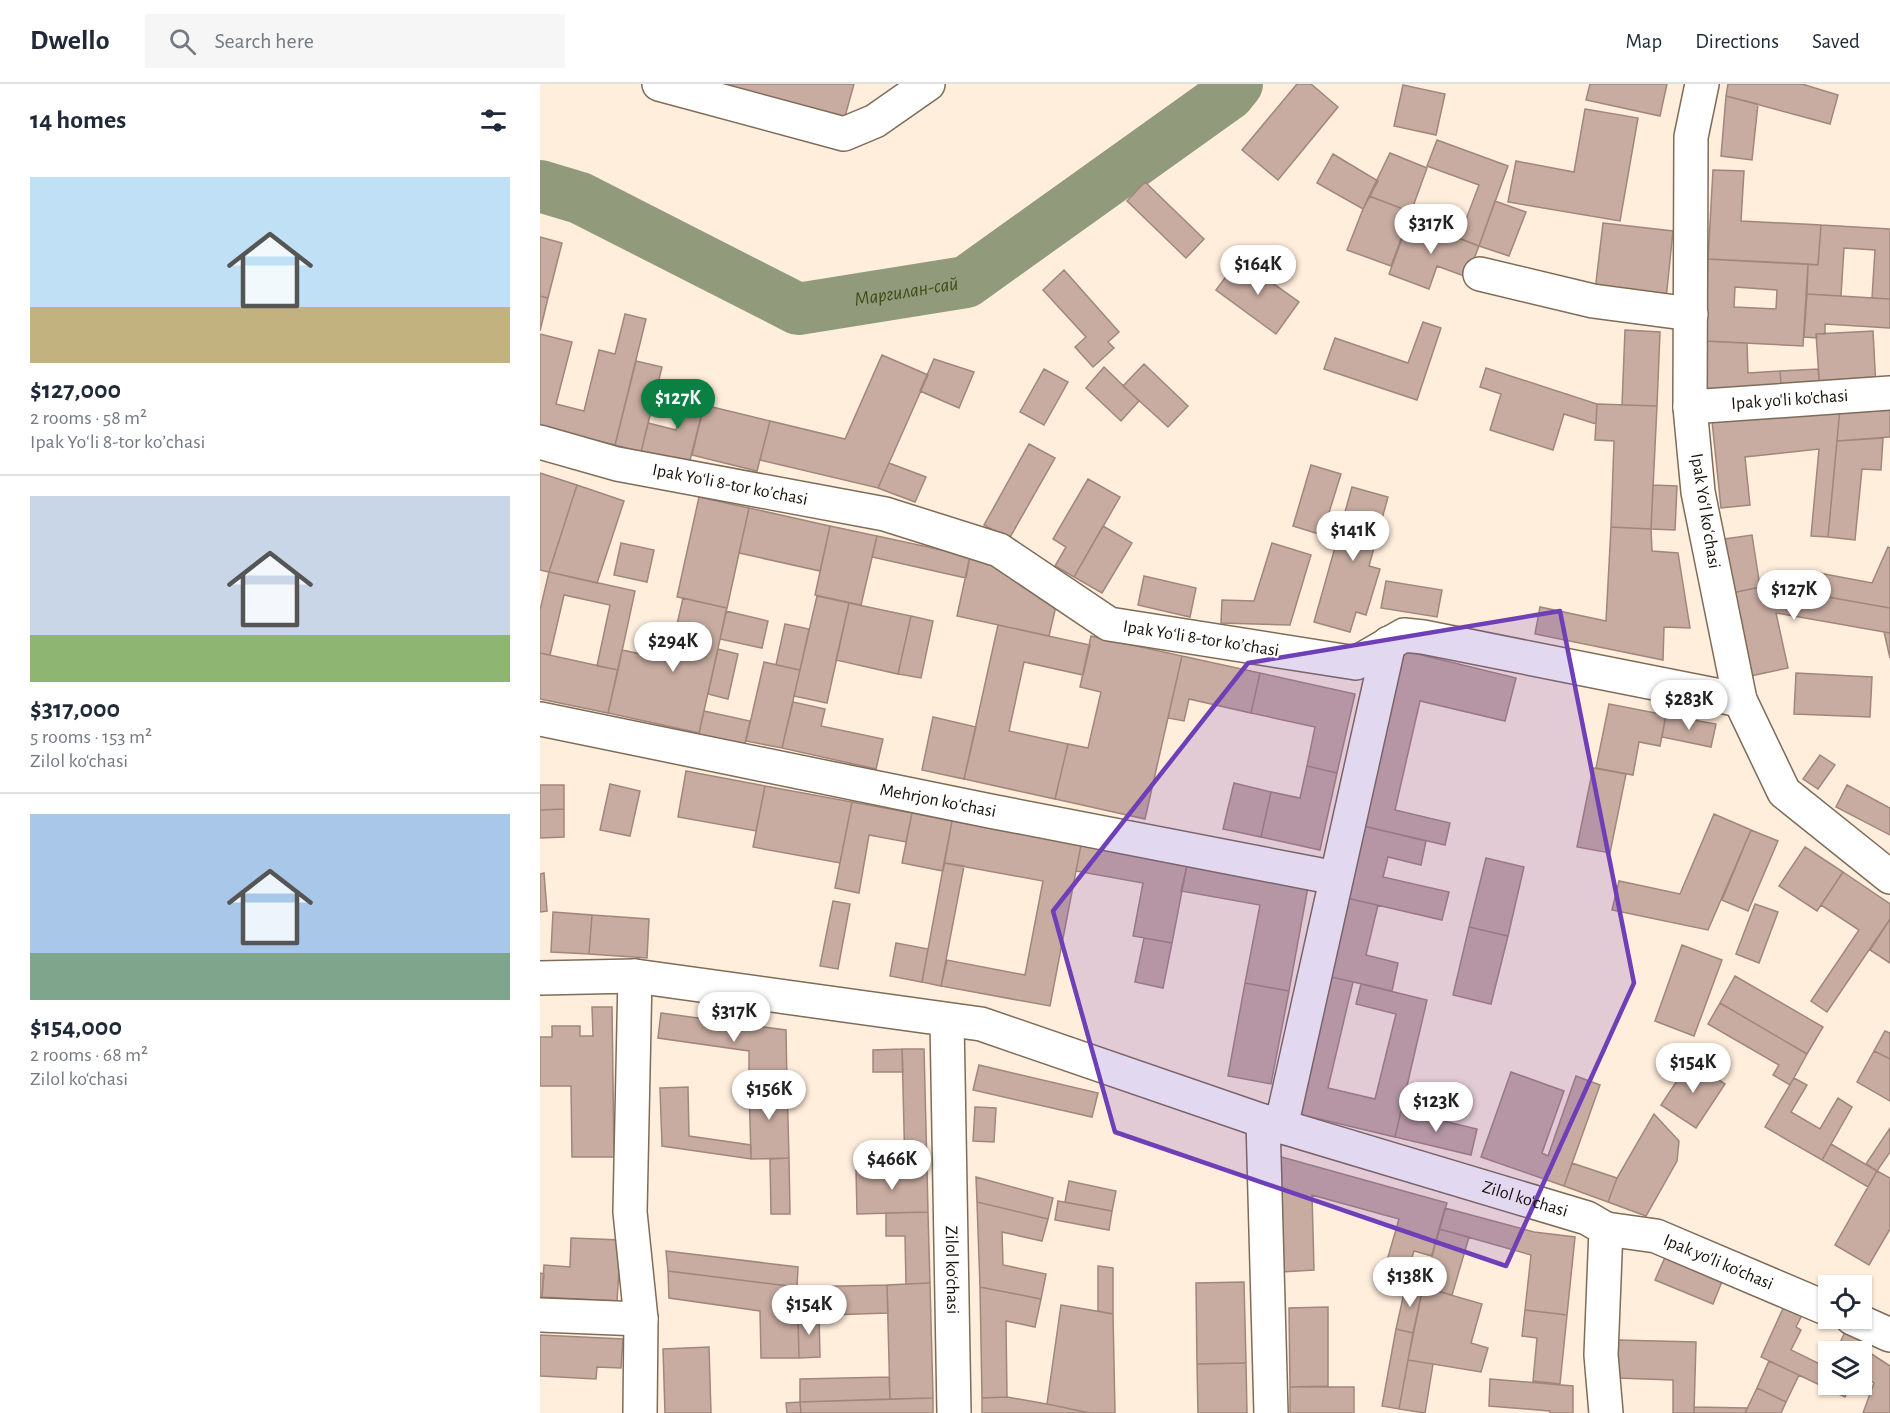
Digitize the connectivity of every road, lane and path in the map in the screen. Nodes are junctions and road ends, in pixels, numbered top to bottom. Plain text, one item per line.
1 (659, 84) edge
2 (928, 84) edge
3 (1702, 84) edge
4 (1480, 274) dead end
5 (1691, 314) junction
6 (1890, 393) edge
7 (1690, 407) junction
8 (540, 442) edge
9 (1389, 643) junction
10 (1740, 700) junction
11 (540, 719) edge
12 (1890, 877) edge
13 (1336, 878) junction
14 (635, 976) junction
15 (540, 978) edge
16 (947, 1020) junction
17 (1272, 1124) junction
18 (1606, 1229) junction
19 (1818, 1305) edge
20 (540, 1315) edge
21 (641, 1319) junction
22 (1872, 1327) edge
23 (1890, 1335) edge
24 (640, 1413) edge
25 (954, 1413) edge
26 (1270, 1413) edge
27 (1606, 1413) edge

1 - 2 street
3 - 5 street, Ipak Yoʻl koʻchasi
4 - 5 street
5 - 7 street, Ipak Yoʻl koʻchasi
6 - 7 street, Ipak yo'li ko'chasi
7 - 10 street, Ipak Yoʻl koʻchasi
8 - 9 street, Ipak Yoʻli 8-tor koʼchasi
9 - 10 street, Ipak Yoʻli 8-tor koʼchasi
9 - 13 street
10 - 12 street, Ipak Yoʻl koʻchasi
11 - 13 street, Mehrjon koʻchasi
13 - 17 street
14 - 15 street, Zilol ko‘chasi
14 - 16 street, Zilol ko‘chasi
14 - 21 street
16 - 17 street, Zilol ko‘chasi
16 - 25 street, Zilol ko‘chasi
17 - 18 street, Zilol ko‘chasi
17 - 26 street
18 - 19 street, Ipak yo'li ko'chasi
18 - 27 street
20 - 21 street
21 - 24 street
22 - 23 street

